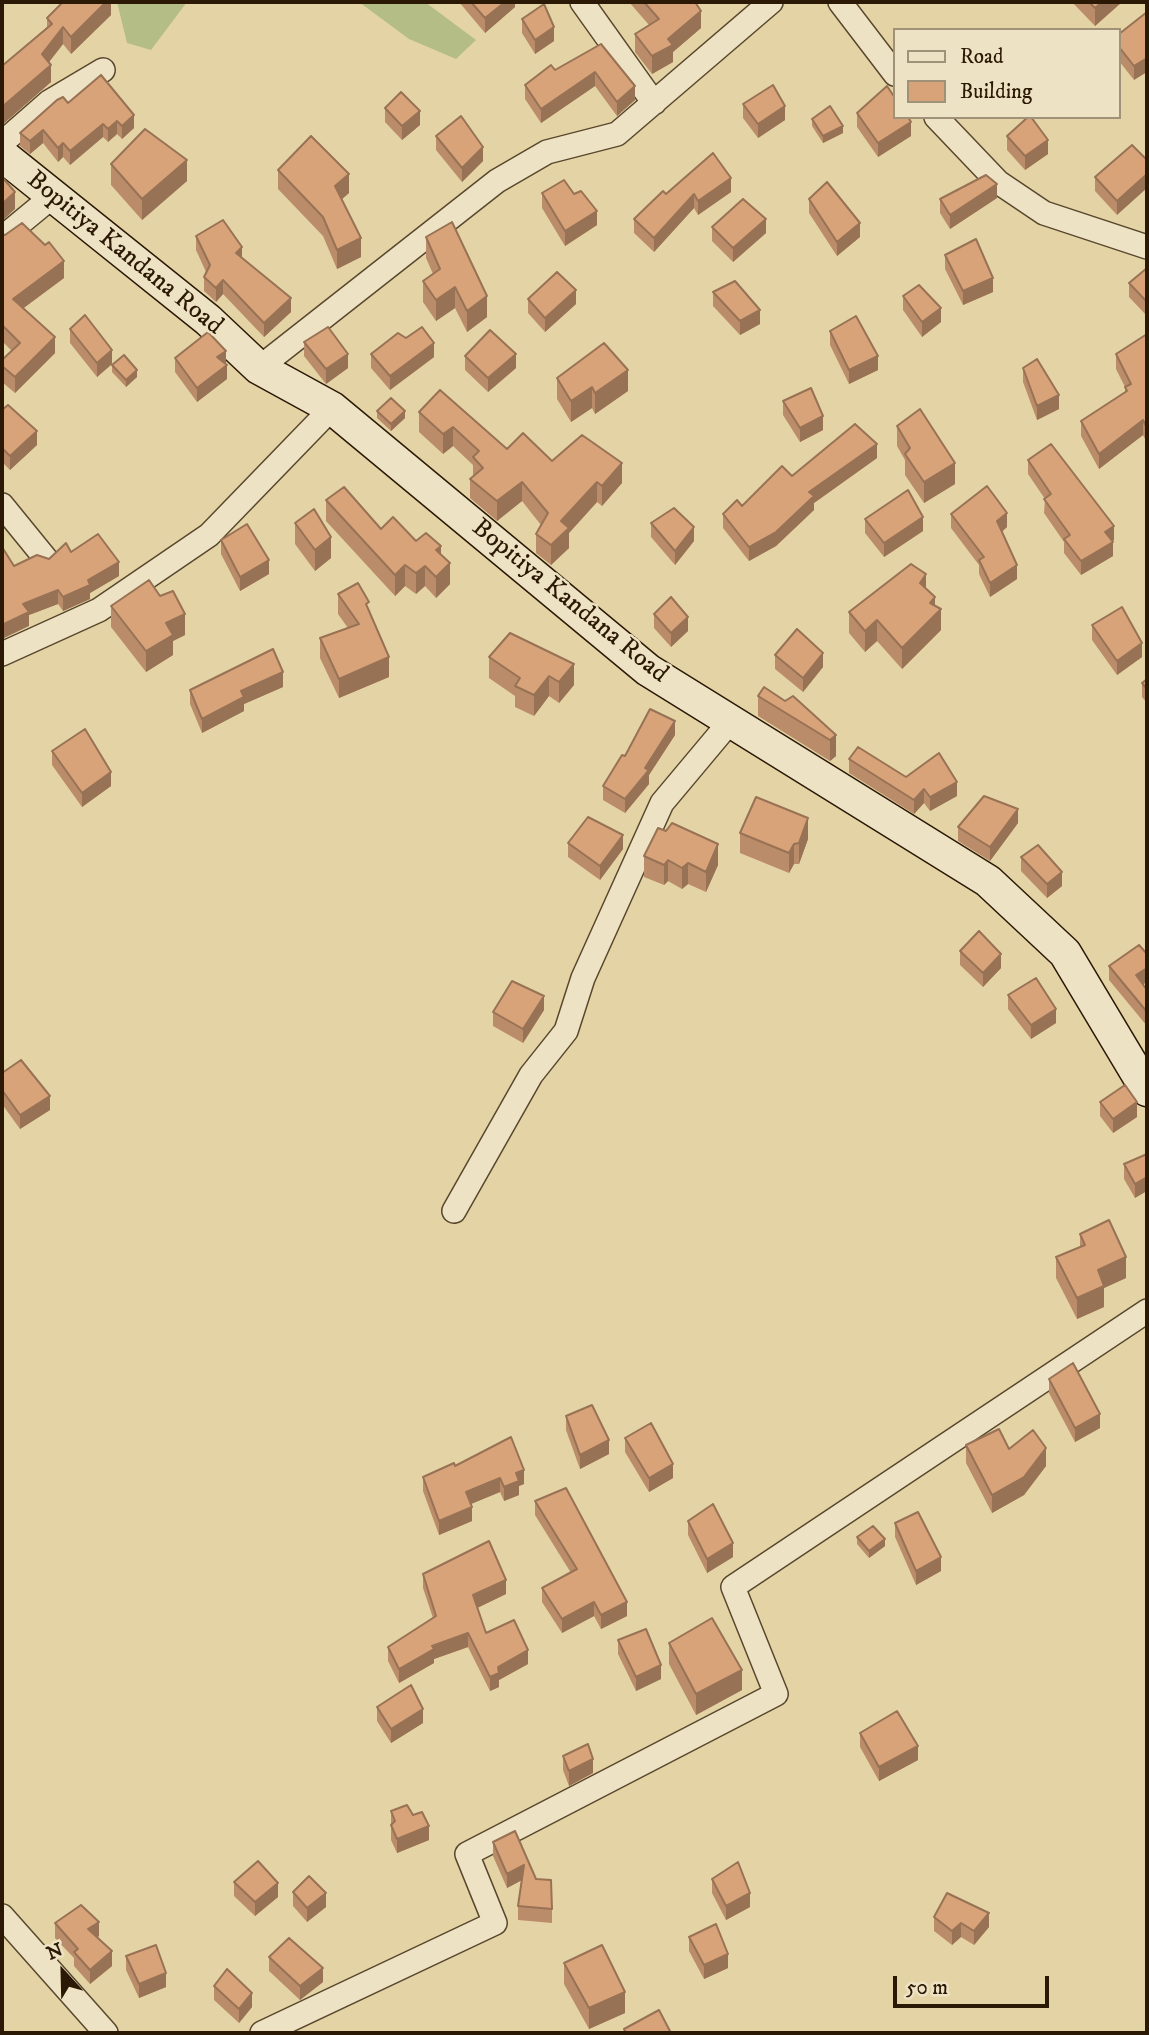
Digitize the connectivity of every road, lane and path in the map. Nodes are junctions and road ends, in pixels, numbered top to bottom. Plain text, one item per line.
1 (582, 2) edge
2 (771, 2) edge
3 (840, 2) edge
4 (103, 70) dead end
5 (894, 73) edge
6 (654, 103) junction
7 (938, 119) edge
8 (2, 143) edge
9 (2, 155) edge
10 (53, 196) junction
11 (2, 238) edge
12 (1147, 247) edge
13 (259, 368) junction
14 (332, 408) junction
15 (2, 505) edge
16 (46, 559) edge
17 (2, 654) edge
18 (729, 723) junction
19 (1147, 1090) edge
20 (454, 1211) dead end
21 (1147, 1311) edge
22 (2, 1916) edge
23 (106, 2033) edge
24 (262, 2033) edge

1 - 6 street
2 - 6 street
3 - 5 street
4 - 8 street
6 - 13 street
7 - 12 street
9 - 10 main road, Bopitiya Kandana Road
10 - 11 street
10 - 13 main road, Bopitiya Kandana Road
13 - 14 main road, Bopitiya Kandana Road
14 - 17 street
14 - 18 main road, Bopitiya Kandana Road
15 - 16 street
18 - 19 main road, Bopitiya Kandana Road
18 - 20 street
21 - 24 street
22 - 23 street

